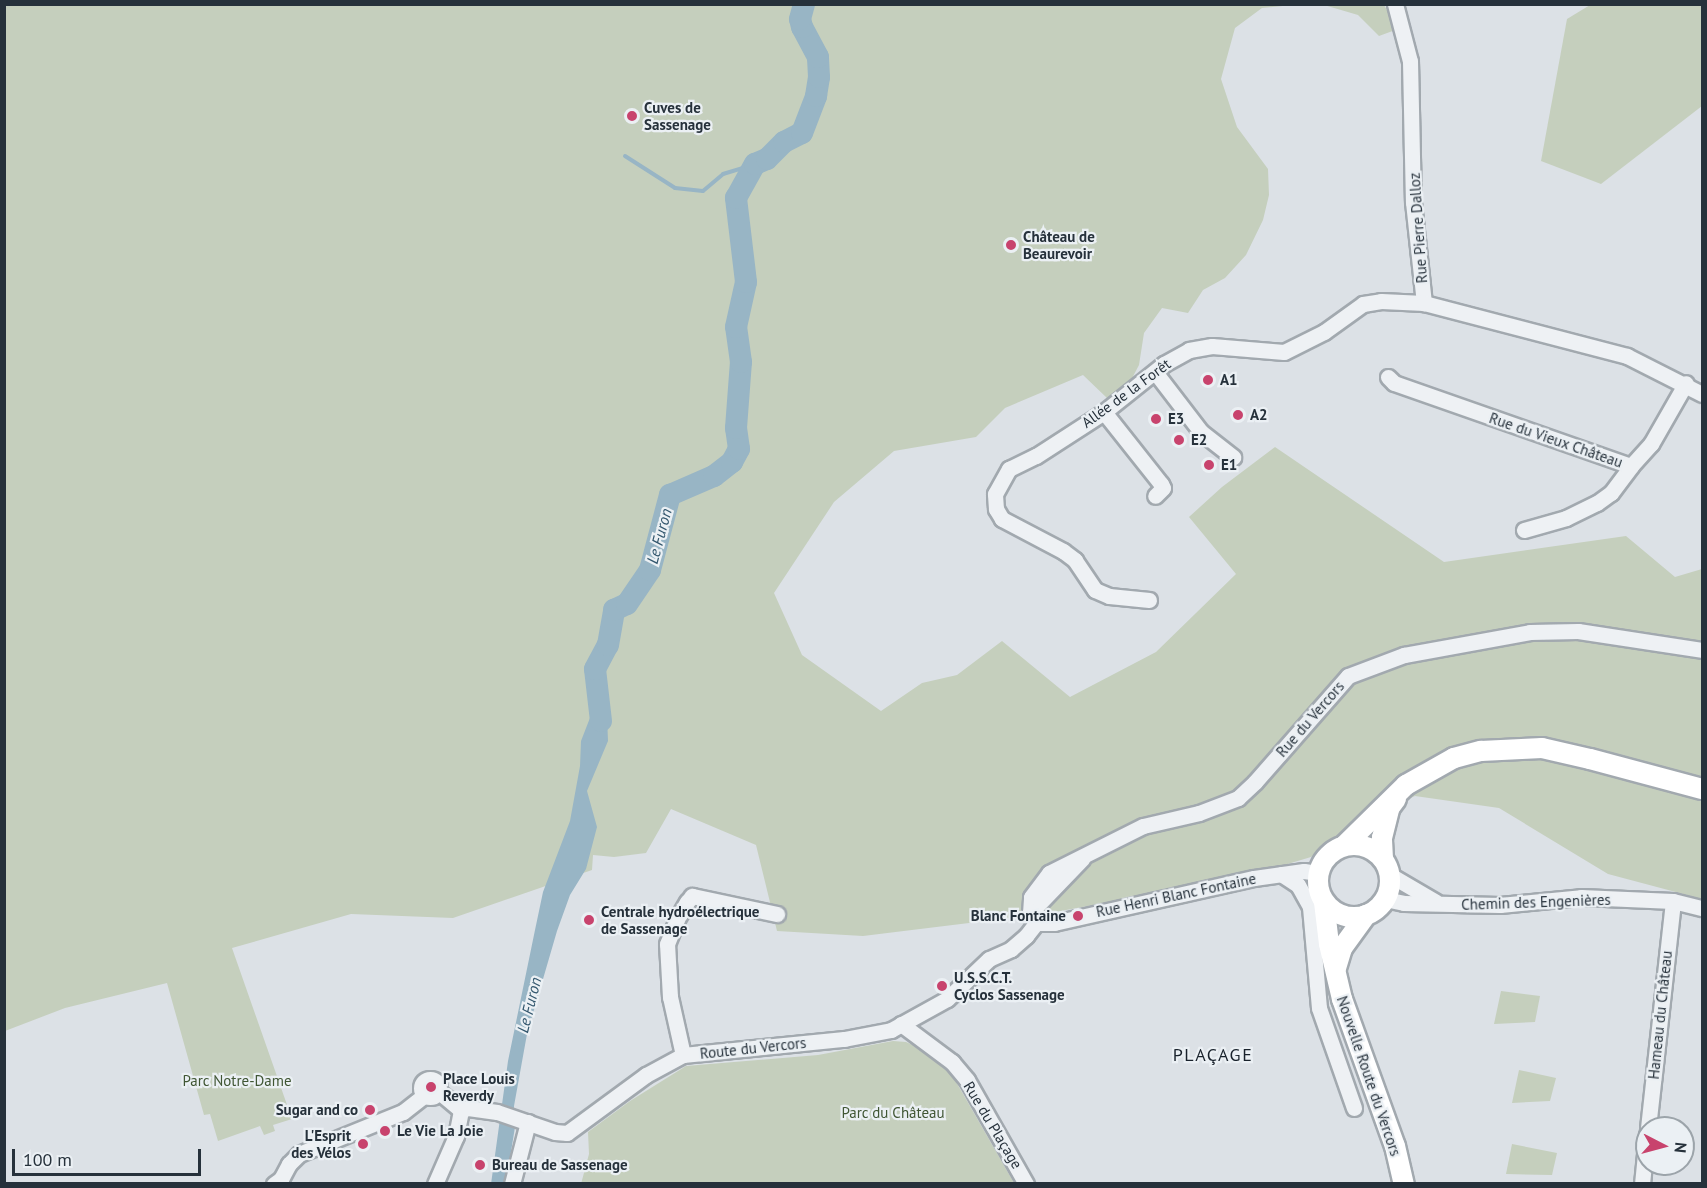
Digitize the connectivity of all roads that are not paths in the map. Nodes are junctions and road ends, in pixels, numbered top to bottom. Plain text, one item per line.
1 (1395, 4) edge
2 (1424, 303) junction
3 (1155, 372) junction
4 (1388, 377) dead end
5 (1686, 383) junction
6 (1702, 394) edge
7 (1104, 412) junction
8 (1233, 457) dead end
9 (1631, 466) junction
10 (1155, 496) dead end
11 (1524, 530) dead end
12 (1149, 600) dead end
13 (1702, 650) edge
14 (1406, 784) junction
15 (1702, 789) edge
16 (1345, 846) junction
17 (1386, 867) junction
18 (1318, 873) junction
19 (1281, 874) junction
20 (1385, 899) junction
21 (1324, 902) junction
22 (1673, 902) junction
23 (1442, 905) junction
24 (1702, 908) edge
25 (777, 914) dead end
26 (1366, 915) junction
27 (1033, 918) junction
28 (1336, 968) junction
29 (901, 1024) junction
30 (683, 1055) junction
31 (1354, 1108) dead end
32 (461, 1110) junction
33 (1649, 1116) edge
34 (522, 1119) junction
35 (274, 1184) edge
36 (435, 1184) edge
37 (512, 1184) edge
38 (1026, 1184) edge
39 (1404, 1184) edge

1 - 2 street, Rue Pierre Dalloz
2 - 3 street, Allée de la Forêt
2 - 5 street, Rue Pierre Dalloz
3 - 7 street, Allée de la Forêt
3 - 8 street
4 - 9 street, Rue du Vieux Château
5 - 6 street, Rue Pierre Dalloz
5 - 9 street, Rue du Vieux Château
7 - 10 street
7 - 12 street, Allée de la Forêt
9 - 11 street
13 - 27 street, Rue du Vercors
14 - 15 main road
14 - 16 main road
14 - 17 main road
16 - 17 main road
16 - 18 main road
17 - 20 main road
17 - 23 street, Chemin des Engenières
18 - 19 street, Rue Henri Blanc Fontaine
18 - 21 main road
19 - 27 street, Rue Henri Blanc Fontaine
19 - 31 street
20 - 23 street, Chemin des Engenières
20 - 26 main road
21 - 26 main road
21 - 28 main road, Nouvelle Route du Vercors
22 - 23 street, Chemin des Engenières
22 - 24 street, Chemin des Engenières
22 - 33 street, Hameau du Château
25 - 30 street
26 - 28 main road
27 - 29 street, Route du Vercors
28 - 39 main road, Nouvelle Route du Vercors
29 - 30 street, Route du Vercors
29 - 38 street, Rue du Plaçage
30 - 34 street, Route du Vercors
32 - 34 street, Route du Vercors
32 - 35 street
32 - 36 street
34 - 37 street

